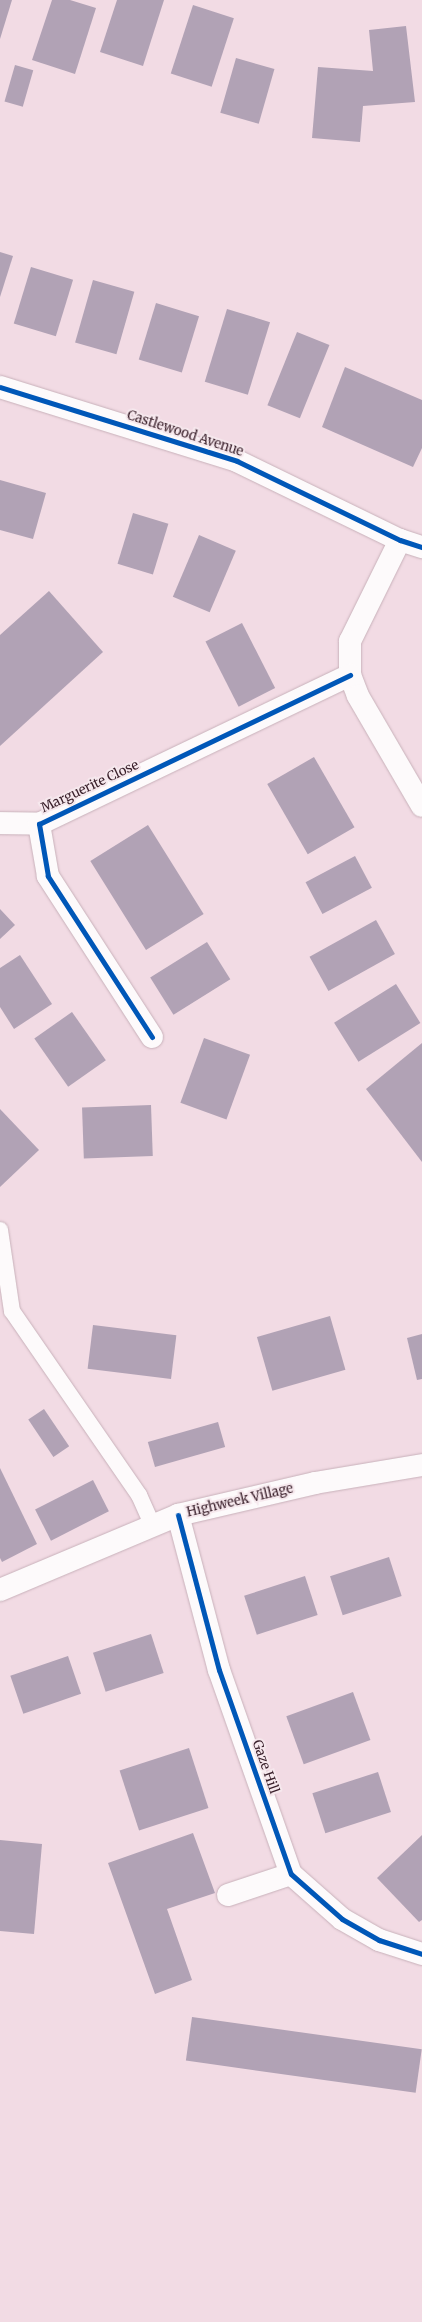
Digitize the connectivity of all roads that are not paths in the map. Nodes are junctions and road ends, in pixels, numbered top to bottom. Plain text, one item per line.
1 (0, 387) edge
2 (400, 540) junction
3 (422, 547) edge
4 (350, 675) junction
5 (422, 806) edge
6 (0, 823) edge
7 (39, 824) junction
8 (152, 1037) dead end
9 (0, 1230) edge
10 (422, 1465) edge
11 (178, 1515) junction
12 (153, 1526) junction
13 (0, 1590) edge
14 (291, 1874) junction
15 (228, 1895) dead end
16 (422, 1954) edge

1 - 2 street, Castlewood Avenue
2 - 3 street, Castlewood Avenue
2 - 4 street
4 - 5 street
4 - 7 street, Marguerite Close
6 - 7 street, Marguerite Close
7 - 8 street, Marguerite Close
9 - 12 lane
10 - 11 street, Highweek Village
11 - 12 street, Highweek Village
11 - 14 street, Gaze Hill
12 - 13 street, Highweek Village
14 - 15 street
14 - 16 street, Gaze Hill

